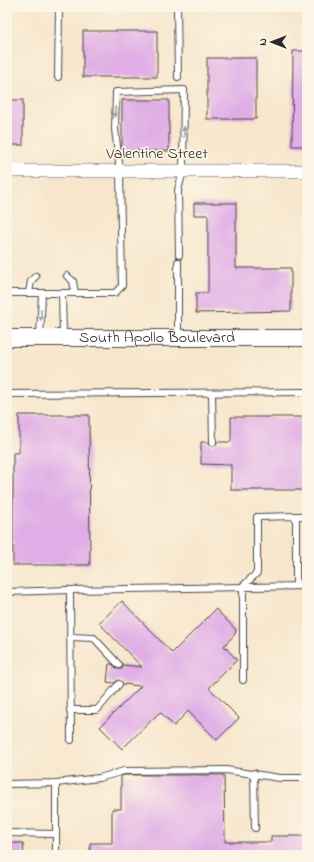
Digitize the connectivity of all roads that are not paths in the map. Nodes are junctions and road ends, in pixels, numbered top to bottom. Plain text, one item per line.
1 (59, 7) edge
2 (177, 7) edge
3 (58, 77) dead end
4 (178, 78) dead end
5 (7, 171) edge
6 (120, 171) junction
7 (183, 171) junction
8 (307, 171) edge
9 (36, 276) dead end
10 (67, 276) dead end
11 (7, 293) edge
12 (29, 293) junction
13 (42, 293) junction
14 (62, 293) junction
15 (75, 293) junction
16 (7, 338) edge
17 (40, 338) junction
18 (63, 338) junction
19 (178, 338) junction
20 (307, 338) edge
21 (307, 392) edge
22 (212, 393) junction
23 (7, 394) edge
24 (213, 442) dead end
25 (296, 516) junction
26 (307, 516) edge
27 (243, 586) junction
28 (296, 586) junction
29 (307, 586) edge
30 (70, 590) junction
31 (7, 592) edge
32 (70, 637) junction
33 (119, 665) dead end
34 (244, 680) dead end
35 (119, 684) dead end
36 (70, 710) junction
37 (71, 740) dead end
38 (254, 773) junction
39 (307, 778) edge
40 (56, 783) junction
41 (7, 784) edge
42 (255, 828) dead end
43 (7, 832) edge
44 (56, 834) junction
45 (56, 855) edge

1 - 3 lane
2 - 4 lane
5 - 6 street, Valentine Street
6 - 7 street, Valentine Street
7 -> 6 lane
6 - 15 lane
7 - 8 street, Valentine Street
7 - 19 lane
9 - 12 lane
10 - 15 lane
11 - 12 lane
12 - 13 lane
13 - 14 lane
13 -> 17 lane
14 - 15 lane
14 - 18 lane
16 - 17 street, South Apollo Boulevard
17 - 18 street, South Apollo Boulevard
18 - 19 street, South Apollo Boulevard
19 - 20 street, South Apollo Boulevard
21 - 22 lane
22 - 23 lane
22 - 24 lane
25 - 26 lane
25 - 27 lane
25 - 28 lane
27 - 28 lane
27 - 30 lane
27 - 34 lane
28 - 29 lane
30 - 31 lane
30 - 32 lane
32 - 33 lane
32 - 36 lane
35 - 36 lane
36 - 37 lane
38 - 39 lane
38 - 40 lane
38 - 42 lane
40 - 41 lane
40 - 44 lane
43 - 44 lane
44 - 45 lane

